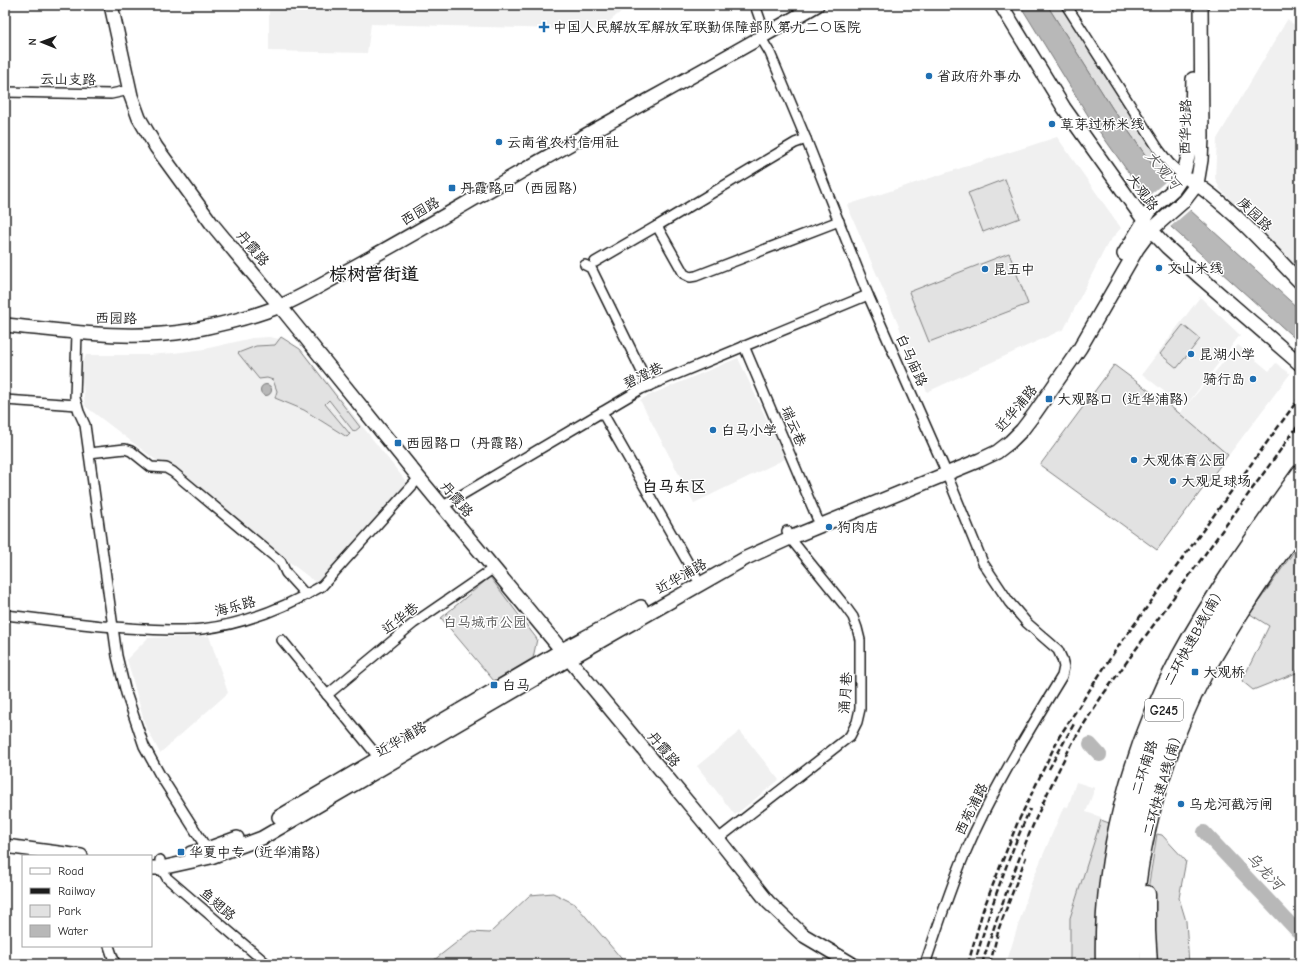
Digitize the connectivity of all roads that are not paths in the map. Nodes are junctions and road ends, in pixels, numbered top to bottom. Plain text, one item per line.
1 (111, 5) edge
2 (755, 5) edge
3 (802, 5) edge
4 (817, 5) edge
5 (1001, 5) edge
6 (1066, 5) edge
7 (1192, 5) edge
8 (1201, 5) edge
9 (762, 33) junction
10 (130, 90) junction
11 (5, 92) edge
12 (806, 139) junction
13 (1183, 176) junction
14 (1196, 184) junction
15 (839, 222) junction
16 (1147, 225) junction
17 (657, 226) junction
18 (595, 262) dead end
19 (585, 265) dead end
20 (1300, 282) edge
21 (868, 295) junction
22 (277, 303) junction
23 (5, 317) edge
24 (5, 324) edge
25 (77, 332) junction
26 (744, 346) junction
27 (1300, 364) edge
28 (649, 386) junction
29 (5, 400) edge
30 (77, 405) junction
31 (602, 412) junction
32 (89, 453) junction
33 (944, 469) junction
34 (1300, 473) edge
35 (419, 478) junction
36 (1300, 488) edge
37 (443, 506) junction
38 (1300, 509) edge
39 (817, 518) junction
40 (1300, 524) edge
41 (788, 534) junction
42 (494, 568) junction
43 (696, 577) junction
44 (306, 595) junction
45 (5, 615) edge
46 (113, 628) junction
47 (282, 640) dead end
48 (565, 654) junction
49 (1062, 676) joint
50 (327, 695) junction
51 (1172, 747) junction
52 (379, 758) junction
53 (718, 839) junction
54 (5, 846) edge
55 (207, 849) junction
56 (5, 854) edge
57 (70, 855) edge
58 (22, 857) edge
59 (156, 864) edge
60 (109, 947) edge
61 (1106, 963) edge
62 (116, 964) edge
63 (267, 964) edge
64 (852, 964) edge
65 (925, 964) edge
66 (1124, 964) edge
67 (1133, 964) edge
68 (1149, 964) edge

1 - 10 street, 丹霞路
2 - 9 street, 白马庙路
3 - 9 street, 西园路
4 - 9 street, 西园路
5 - 16 street, 大观路
6 - 13 street
7 - 13 street, 西华北路
8 - 14 street, 西华北路
9 - 12 street, 白马庙路
9 - 22 street, 西园路
10 - 11 street, 云山支路
10 - 22 street, 丹霞路
12 - 15 street, 白马庙路
12 - 17 street
13 - 14 street, 庚园路
13 - 16 street, 西华北路
14 - 16 street, 西华北路
14 - 20 street, 庚园路
15 - 17 street
15 - 21 street, 白马庙路
16 - 27 street, 大观路
16 - 33 street, 近华浦路
17 - 18 street
19 - 28 street
21 - 26 street, 碧澄巷
21 - 33 street, 白马庙路
22 - 23 street, 西园路
22 - 25 street, 西园路
22 - 35 street, 丹霞路
24 - 25 street, 西园路
25 - 30 street
26 - 28 street, 碧澄巷
26 - 39 street, 瑞云巷
28 - 31 street, 碧澄巷
29 - 30 street
30 - 32 street
31 - 37 street, 碧澄巷
31 - 43 street
32 - 44 street
32 - 46 street
33 - 39 street, 近华浦路
33 - 41 street, 近华浦路
33 - 49 street, 白马庙路
34 - 61 highway, 二环快速B线(南)
35 - 37 street, 丹霞路
35 - 44 street, 海乐路
36 - 61 main road, 二环南路 / G245
37 - 42 street, 丹霞路
38 - 66 main road, 二环南路 / G245
39 - 41 street, 近华浦路
40 - 51 highway, 二环快速A线(南)
41 - 43 street, 近华浦路
41 - 48 street, 近华浦路
41 - 53 street, 涌月巷
42 - 48 street, 丹霞路
42 - 50 street, 近华巷
43 - 48 street, 近华浦路
44 - 46 street, 海乐路
45 - 46 street, 海乐路
46 - 55 street
47 - 50 street
48 - 52 street, 近华浦路
48 - 53 street, 丹霞路
48 - 59 street, 近华浦路
49 - 65 street, 西苑浦路
50 - 52 street
51 - 67 highway, 二环快速A线(南)
51 - 68 highway
52 - 55 street, 近华浦路
53 - 64 street, 丹霞路
54 - 57 street
55 - 59 street, 近华浦路
56 - 58 street
59 - 63 street, 鱼翅路
60 - 62 street

